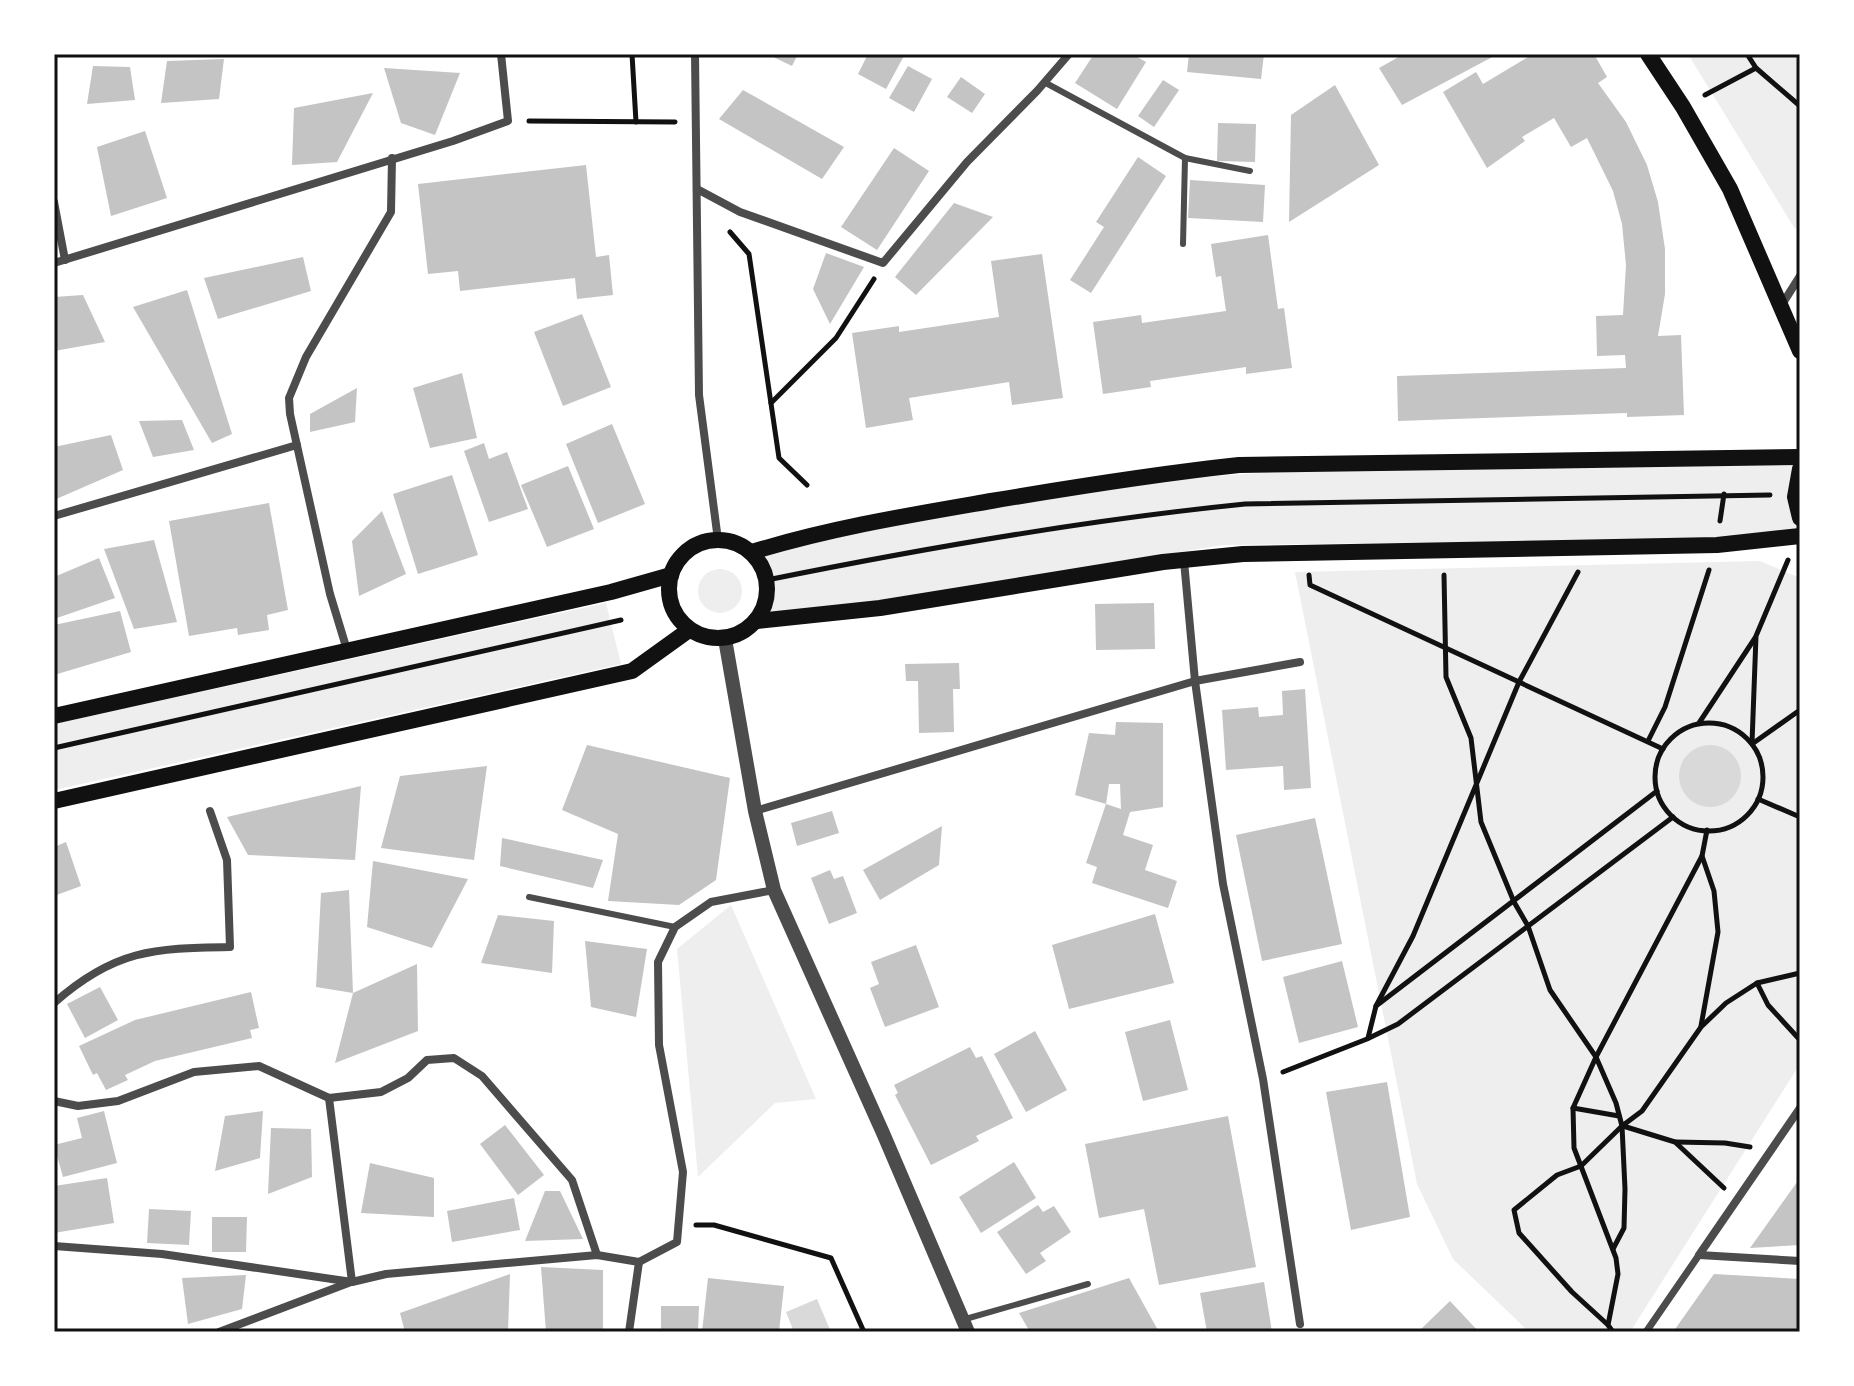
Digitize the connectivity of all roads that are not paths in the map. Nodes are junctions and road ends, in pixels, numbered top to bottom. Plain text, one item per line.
1 (501, 54) edge
2 (695, 54) edge
3 (1069, 54) edge
4 (1648, 54) edge
5 (1044, 82) junction
6 (392, 158) junction
7 (1185, 158) junction
8 (1250, 171) dead end
9 (697, 189) junction
10 (54, 202) edge
11 (1183, 244) dead end
12 (65, 260) junction
13 (54, 263) edge
14 (1800, 276) edge
15 (1781, 307) junction
16 (1800, 351) edge
17 (297, 445) junction
18 (1800, 457) edge
19 (1800, 469) edge
20 (54, 516) edge
21 (1800, 518) edge
22 (1799, 536) edge
23 (718, 540) junction
24 (752, 552) junction
25 (1184, 560) junction
26 (671, 575) junction
27 (757, 621) junction
28 (689, 630) junction
29 (725, 639) junction
30 (347, 650) junction
31 (1300, 662) dead end
32 (1195, 681) junction
33 (54, 716) edge
34 (54, 801) edge
35 (210, 811) dead end
36 (755, 811) junction
37 (774, 890) junction
38 (529, 897) dead end
39 (675, 927) junction
40 (54, 1003) edge
41 (329, 1098) junction
42 (54, 1101) edge
43 (1800, 1108) edge
44 (54, 1246) edge
45 (597, 1255) junction
46 (1699, 1255) junction
47 (1800, 1261) edge
48 (639, 1262) junction
49 (352, 1282) junction
50 (1088, 1284) dead end
51 (1300, 1324) dead end
52 (965, 1326) edge
53 (219, 1332) edge
54 (629, 1332) edge
55 (1646, 1332) edge

1 - 6 street
2 - 9 street
3 - 5 street
4 - 15 main road
5 - 7 lane
5 - 9 street
6 - 12 street
6 - 17 street
7 - 8 lane
7 - 11 lane
9 - 23 street
10 - 12 street
12 - 13 street
14 - 15 street
15 - 16 main road
17 - 20 street
17 - 30 street
18 - 24 main road
19 - 21 main road
22 - 25 main road
23 - 24 main road
23 - 26 main road
24 - 27 main road
25 - 27 main road
25 - 32 street
26 - 28 main road
26 - 30 main road
27 - 29 main road
28 - 29 main road
28 - 34 main road
29 - 36 street
30 - 33 main road
31 - 32 street
32 - 36 street
32 - 51 street
35 - 40 street
36 - 37 street
37 - 39 street
37 - 52 street
38 - 39 lane
39 - 48 street
41 - 42 street
41 - 45 street
41 - 49 street
43 - 46 street
44 - 49 street
45 - 48 street
45 - 49 street
46 - 47 street
46 - 55 street
48 - 54 street
49 - 53 street
50 - 52 lane

